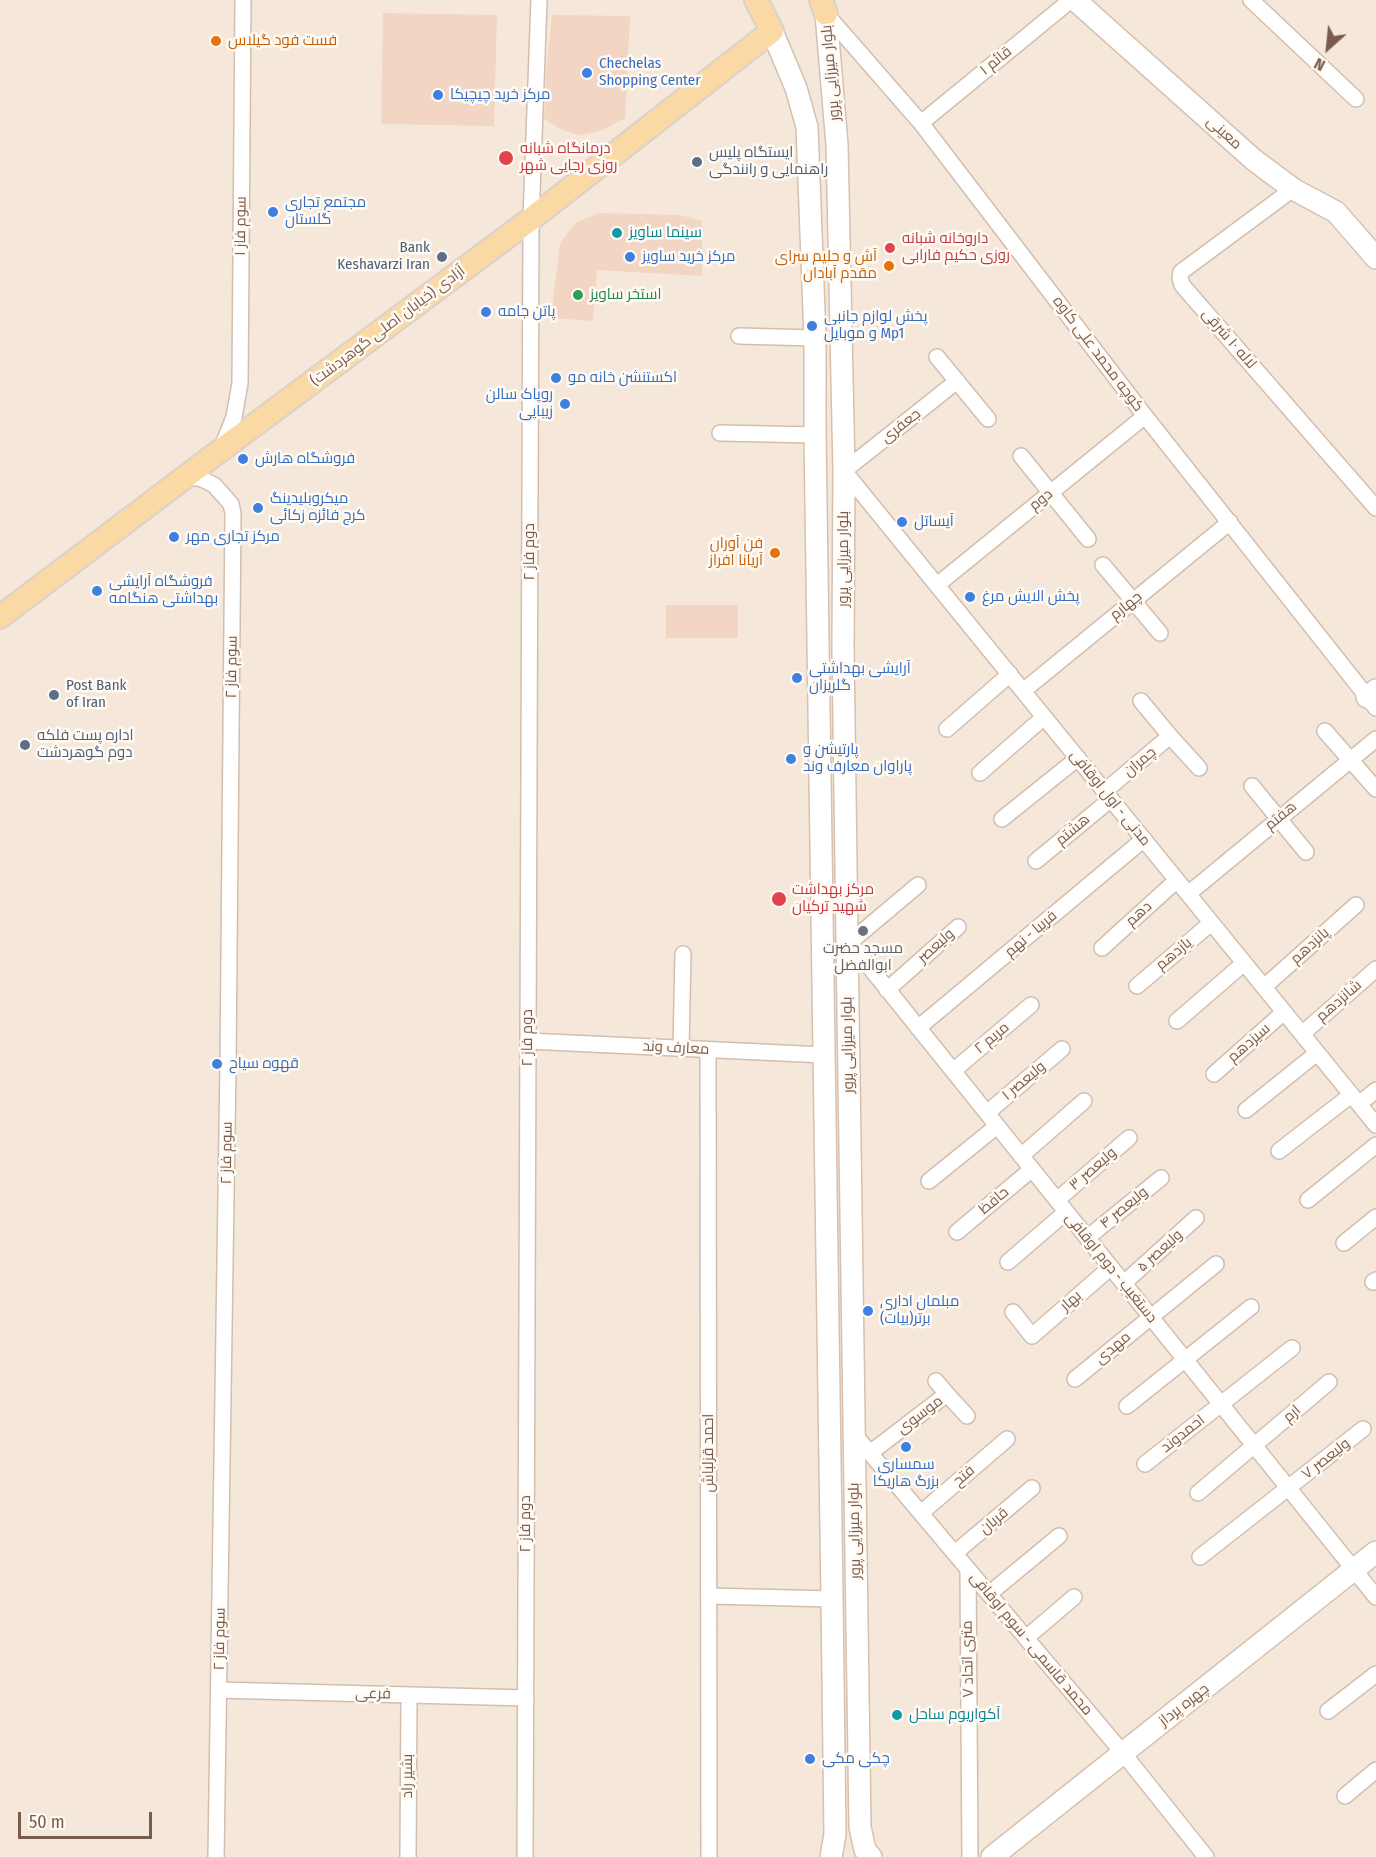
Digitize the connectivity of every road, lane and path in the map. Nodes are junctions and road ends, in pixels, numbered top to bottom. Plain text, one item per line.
1 (243, 0) edge
2 (539, 0) edge
3 (756, 0) edge
4 (1073, 0) edge
5 (1251, 0) edge
6 (824, 5) edge
7 (772, 31) junction
8 (1356, 99) dead end
9 (921, 123) junction
10 (1293, 189) junction
11 (531, 219) junction
12 (1376, 258) edge
13 (739, 336) dead end
14 (815, 338) junction
15 (937, 357) dead end
16 (957, 381) junction
17 (1145, 416) junction
18 (988, 419) dead end
19 (720, 433) dead end
20 (815, 435) junction
21 (221, 450) junction
22 (1021, 456) dead end
23 (844, 471) junction
24 (187, 476) junction
25 (1050, 492) junction
26 (1376, 508) edge
27 (1230, 522) junction
28 (1088, 539) dead end
29 (1103, 565) dead end
30 (937, 585) junction
31 (1132, 600) junction
32 (0, 617) edge
33 (1160, 633) dead end
34 (1010, 675) junction
35 (1023, 691) junction
36 (1373, 698) edge
37 (1141, 701) dead end
38 (1044, 717) junction
39 (947, 729) dead end
40 (1325, 731) dead end
41 (1170, 736) junction
42 (1376, 739) edge
43 (1077, 758) junction
44 (1350, 760) junction
45 (1199, 768) dead end
46 (980, 773) dead end
47 (1252, 786) dead end
48 (1376, 789) edge
49 (1108, 795) junction
50 (1278, 818) junction
51 (1002, 819) dead end
52 (1144, 839) junction
53 (1306, 852) dead end
54 (1036, 861) dead end
55 (1177, 880) junction
56 (918, 885) dead end
57 (1188, 894) junction
58 (1356, 905) dead end
59 (1211, 923) junction
60 (958, 927) dead end
61 (848, 941) junction
62 (1102, 948) dead end
63 (683, 954) dead end
64 (1244, 963) junction
65 (1376, 969) edge
66 (1137, 986) dead end
67 (1264, 987) junction
68 (887, 990) junction
69 (1031, 1005) dead end
70 (1284, 1012) junction
71 (1177, 1021) dead end
72 (918, 1028) junction
73 (1302, 1034) junction
74 (528, 1041) junction
75 (681, 1048) junction
76 (1062, 1049) dead end
77 (708, 1050) junction
78 (1317, 1053) junction
79 (824, 1055) junction
80 (953, 1071) junction
81 (1214, 1074) dead end
82 (1376, 1090) edge
83 (1355, 1100) junction
84 (1084, 1101) dead end
85 (1246, 1110) dead end
86 (987, 1113) junction
87 (1376, 1125) edge
88 (997, 1126) junction
89 (1129, 1138) dead end
90 (1376, 1145) edge
91 (1279, 1151) dead end
92 (1021, 1156) junction
93 (1032, 1169) junction
94 (1161, 1178) dead end
95 (929, 1181) dead end
96 (1308, 1200) dead end
97 (1061, 1206) junction
98 (1376, 1217) edge
99 (1196, 1218) dead end
100 (957, 1232) dead end
101 (1087, 1238) junction
102 (1344, 1243) dead end
103 (1008, 1262) dead end
104 (1216, 1264) dead end
105 (1111, 1267) junction
106 (1124, 1283) junction
107 (1251, 1307) dead end
108 (1013, 1312) dead end
109 (1150, 1317) junction
110 (1292, 1348) dead end
111 (1185, 1359) junction
112 (1076, 1379) dead end
113 (936, 1381) dead end
114 (1329, 1382) dead end
115 (947, 1394) junction
116 (1221, 1404) junction
117 (1127, 1406) dead end
118 (967, 1416) dead end
119 (1364, 1429) dead end
120 (854, 1434) junction
121 (1007, 1439) dead end
122 (1254, 1446) junction
123 (870, 1453) junction
124 (1145, 1464) dead end
125 (1032, 1488) dead end
126 (1289, 1488) junction
127 (1197, 1492) dead end
128 (921, 1513) junction
129 (1059, 1536) dead end
130 (1376, 1552) edge
131 (955, 1553) junction
132 (1200, 1557) dead end
133 (968, 1569) junction
134 (1354, 1570) junction
135 (989, 1594) junction
136 (709, 1596) junction
137 (1074, 1597) dead end
138 (1376, 1597) edge
139 (832, 1599) junction
140 (1026, 1638) junction
141 (1376, 1674) edge
142 (219, 1690) junction
143 (409, 1695) junction
144 (526, 1698) junction
145 (1328, 1711) dead end
146 (1123, 1753) junction
147 (1376, 1770) edge
148 (1345, 1796) dead end
149 (1000, 1855) edge
150 (216, 1857) edge
151 (408, 1857) edge
152 (525, 1857) edge
153 (709, 1857) edge
154 (831, 1857) edge
155 (871, 1857) edge
156 (970, 1857) edge
157 (1206, 1857) edge

1 - 21 street, سوم فاز ۱
2 - 11 street, دوم فاز ۲
3 - 7 main road
4 - 9 street, قائم ۱
4 - 10 main road, معینی
5 - 8 street
6 - 9 street, کوچه محمد علی کاوه
6 - 23 main road, بلوار میرزایی پرور
7 - 11 main road, آزادی (خیابان اصلی گوهردشت)
7 - 14 main road, بلوار میرزایی پرور
9 - 17 street, کوچه محمد علی کاوه
10 - 12 main road, معینی
10 - 26 street, لاله ۱۰ شرقی
11 - 21 main road, آزادی (خیابان اصلی گوهردشت)
11 - 74 street, دوم فاز ۲
13 - 14 street
14 - 20 main road, بلوار میرزایی پرور
15 - 16 street
16 - 18 street
16 - 23 street, جعفری
17 - 25 street, دوم
17 - 27 street, کوچه محمد علی کاوه
19 - 20 street
20 - 79 main road, بلوار میرزایی پرور
21 - 24 main road, آزادی (خیابان اصلی گوهردشت)
22 - 25 street
23 - 30 street, مدنی - اول اوقافی
23 - 61 main road, بلوار میرزایی پرور
24 - 32 main road, آزادی (خیابان اصلی گوهردشت)
24 - 142 street, سوم فاز ۲
25 - 28 street
25 - 30 street, دوم
27 - 31 street, چهارم
27 - 36 street, کوچه محمد علی کاوه
29 - 31 street
30 - 34 street, مدنی - اول اوقافی
31 - 33 street
31 - 35 street, چهارم
34 - 35 street, مدنی - اول اوقافی
34 - 39 street
35 - 38 street, مدنی - اول اوقافی
37 - 41 street
38 - 43 street, مدنی - اول اوقافی
38 - 46 street
40 - 44 street
41 - 45 street, چمران
41 - 49 street, چمران
42 - 44 street, هفتم
43 - 49 street, مدنی - اول اوقافی
43 - 51 street
44 - 48 street
44 - 50 street, هفتم
47 - 50 street
49 - 52 street, مدنی - اول اوقافی
49 - 54 street, هشتم
50 - 53 street
50 - 57 street, هفتم
52 - 55 street, مدنی - اول اوقافی
52 - 72 street, فریبا - نهم
55 - 57 street, مدنی - اول اوقافی
55 - 62 street, دهم
56 - 61 street
57 - 59 street, مدنی - اول اوقافی
58 - 67 street, پانزدهم
59 - 64 street, مدنی - اول اوقافی
59 - 66 street, یازدهم
60 - 68 street, ولیعصر
61 - 68 street, دستغیب - دوم اوقافی
61 - 120 main road, بلوار میرزایی پرور
63 - 75 street
64 - 67 street, مدنی - اول اوقافی
64 - 71 street
65 - 73 street, شانزدهم
67 - 70 street, مدنی - اول اوقافی
68 - 72 street, دستغیب - دوم اوقافی
69 - 80 street, مریم ۲
70 - 73 street, مدنی - اول اوقافی
70 - 81 street, سیزدهم
72 - 80 street, دستغیب - دوم اوقافی
73 - 78 street, مدنی - اول اوقافی
74 - 75 street, معارف وند
74 - 144 street, دوم فاز ۲
75 - 77 street, معارف وند
76 - 86 street, ولیعصر ۱
77 - 79 street, معارف وند
77 - 136 street, احمد قزلباش
78 - 83 street, مدنی - اول اوقافی
78 - 85 street
79 - 139 main road, بلوار میرزایی پرور
80 - 86 street, دستغیب - دوم اوقافی
82 - 83 street
83 - 87 street, مدنی - اول اوقافی
83 - 91 street
84 - 92 street
86 - 88 street, دستغیب - دوم اوقافی
88 - 92 street, دستغیب - دوم اوقافی
88 - 95 street
89 - 97 street, ولیعصر ۳
90 - 96 street
92 - 93 street, دستغیب - دوم اوقافی
93 - 97 street, دستغیب - دوم اوقافی
93 - 100 street, حافظ
94 - 101 street, ولیعصر ۴
97 - 101 street, دستغیب - دوم اوقافی
97 - 103 street, ولیعصر ۳
98 - 102 street
99 - 106 street, ولیعصر ۵
101 - 105 street, دستغیب - دوم اوقافی
104 - 109 street, مهدی
105 - 106 street, دستغیب - دوم اوقافی
105 - 108 street, بهار
106 - 109 street, دستغیب - دوم اوقافی
107 - 111 street
109 - 111 street, دستغیب - دوم اوقافی
109 - 112 street, مهدی
110 - 116 street, احمدوند
111 - 116 street, دستغیب - دوم اوقافی
111 - 117 street
113 - 115 street
114 - 122 street, ارم
115 - 118 street, موسوی
115 - 123 street, موسوی
116 - 122 street, دستغیب - دوم اوقافی
116 - 124 street, احمدوند
119 - 126 street, ولیعصر ۷
120 - 123 street, محمد قاسمی - سوم اوقافی
120 - 155 main road, بلوار میرزایی پرور
121 - 128 street, فتح
122 - 126 street, دستغیب - دوم اوقافی
122 - 127 street, ارم
123 - 128 street, محمد قاسمی - سوم اوقافی
125 - 131 street, قربان
126 - 132 street
126 - 134 street, دستغیب - دوم اوقافی
128 - 131 street, محمد قاسمی - سوم اوقافی
129 - 135 street
130 - 134 main road, چهره پرداز
131 - 133 street, محمد قاسمی - سوم اوقافی
133 - 135 street, محمد قاسمی - سوم اوقافی
133 - 156 street, ۷ متری اتحاد
134 - 138 street, دستغیب - دوم اوقافی
134 - 146 main road, چهره پرداز
135 - 140 street, محمد قاسمی - سوم اوقافی
136 - 139 street
136 - 153 street, احمد قزلباش
137 - 140 street
139 - 154 main road, بلوار میرزایی پرور
140 - 146 street, محمد قاسمی - سوم اوقافی
141 - 145 street
142 - 143 street, فرعی
142 - 150 street, سوم فاز ۲
143 - 144 street, فرعی
143 - 151 street, بشیر راد
144 - 152 street, دوم فاز ۲
146 - 149 main road, چهره پرداز
146 - 157 street, محمد قاسمی - سوم اوقافی
147 - 148 street

